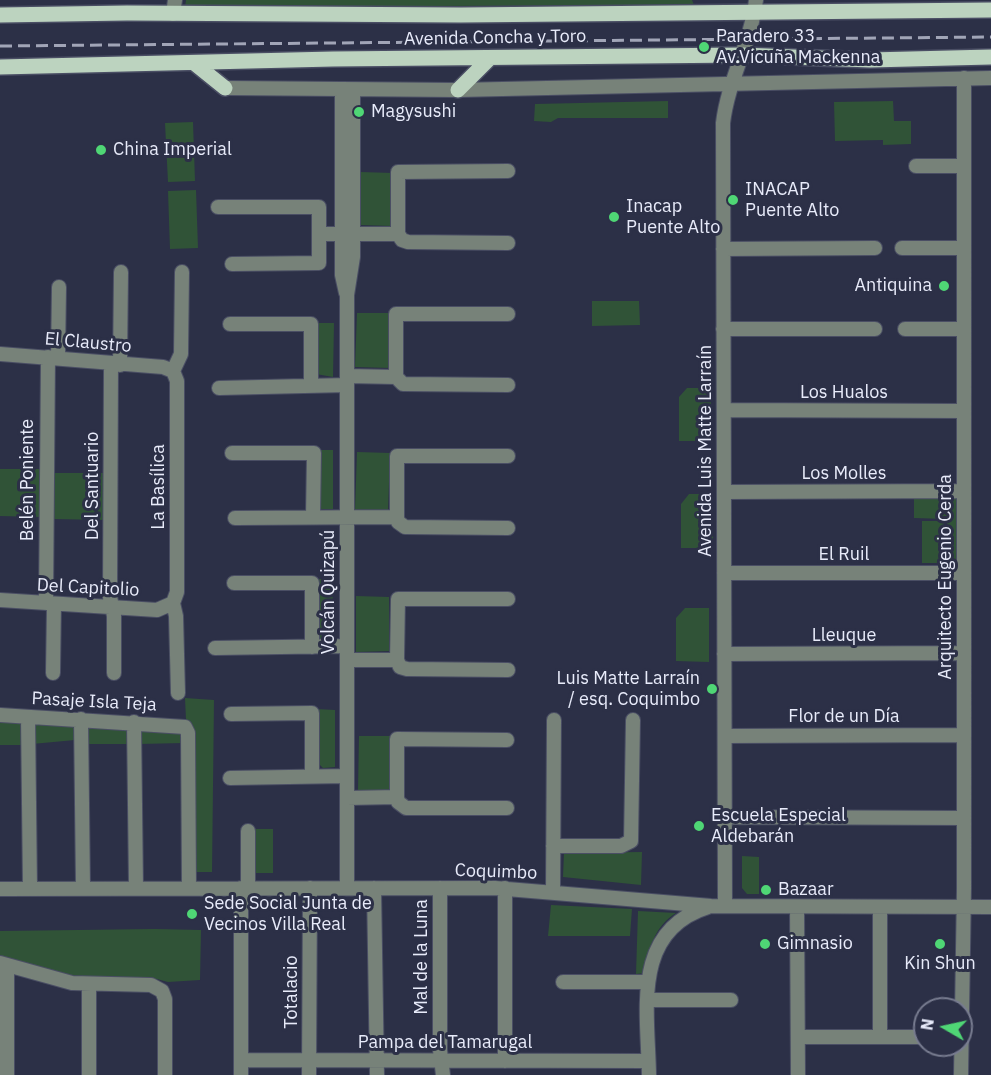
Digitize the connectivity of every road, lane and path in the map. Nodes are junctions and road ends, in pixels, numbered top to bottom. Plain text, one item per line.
1 (756, 5) edge
2 (174, 7) edge
3 (991, 10) edge
4 (0, 15) edge
5 (742, 55) junction
6 (991, 57) edge
7 (490, 58) junction
8 (194, 63) junction
9 (0, 68) edge
10 (964, 78) junction
11 (991, 78) edge
12 (732, 82) junction
13 (225, 88) joint
14 (347, 90) junction
15 (458, 90) junction
16 (916, 166) dead end
17 (964, 166) junction
18 (508, 171) dead end
19 (219, 207) dead end
20 (319, 234) junction
21 (347, 234) junction
22 (398, 234) junction
23 (508, 243) dead end
24 (875, 248) dead end
25 (902, 248) dead end
26 (964, 248) junction
27 (723, 249) junction
28 (232, 264) dead end
29 (122, 272) dead end
30 (182, 272) dead end
31 (59, 287) dead end
32 (508, 314) dead end
33 (230, 324) dead end
34 (723, 329) junction
35 (875, 329) dead end
36 (905, 329) dead end
37 (964, 329) junction
38 (0, 354) edge
39 (53, 358) junction
40 (116, 365) junction
41 (173, 371) junction
42 (396, 376) junction
43 (347, 381) junction
44 (311, 384) junction
45 (508, 385) dead end
46 (219, 388) dead end
47 (724, 410) junction
48 (964, 411) junction
49 (232, 453) dead end
50 (508, 456) dead end
51 (964, 491) junction
52 (724, 492) junction
53 (312, 517) junction
54 (347, 517) junction
55 (397, 517) junction
56 (235, 518) dead end
57 (508, 528) dead end
58 (724, 573) junction
59 (964, 573) junction
60 (234, 583) dead end
61 (508, 599) dead end
62 (0, 600) edge
63 (50, 603) junction
64 (173, 603) junction
65 (112, 607) junction
66 (312, 647) junction
67 (215, 648) dead end
68 (347, 653) junction
69 (964, 653) junction
70 (724, 654) junction
71 (398, 660) junction
72 (507, 670) dead end
73 (114, 673) dead end
74 (53, 674) dead end
75 (178, 693) dead end
76 (231, 714) dead end
77 (0, 715) edge
78 (28, 717) junction
79 (81, 719) junction
80 (554, 720) dead end
81 (633, 720) dead end
82 (134, 722) junction
83 (964, 735) junction
84 (725, 736) junction
85 (507, 740) dead end
86 (312, 775) junction
87 (347, 776) junction
88 (230, 778) dead end
89 (397, 797) junction
90 (347, 798) junction
91 (507, 808) dead end
92 (725, 816) junction
93 (964, 818) junction
94 (248, 831) dead end
95 (553, 846) junction
96 (83, 888) junction
97 (136, 888) junction
98 (189, 888) junction
99 (244, 888) junction
100 (310, 888) junction
101 (347, 888) junction
102 (374, 888) junction
103 (440, 888) junction
104 (506, 888) junction
105 (0, 889) edge
106 (30, 889) junction
107 (553, 892) junction
108 (711, 906) junction
109 (725, 906) junction
110 (798, 907) junction
111 (880, 907) junction
112 (964, 907) junction
113 (991, 907) edge
114 (4, 964) edge
115 (563, 982) dead end
116 (648, 982) junction
117 (89, 985) junction
118 (962, 997) edge
119 (648, 1000) junction
120 (731, 1000) dead end
121 (798, 1037) junction
122 (880, 1037) junction
123 (913, 1037) edge
124 (961, 1057) edge
125 (241, 1060) junction
126 (309, 1060) junction
127 (377, 1061) junction
128 (505, 1061) junction
129 (442, 1068) edge
130 (649, 1068) edge
131 (7, 1075) edge
132 (88, 1075) edge
133 (165, 1075) edge
134 (241, 1075) edge
135 (309, 1075) edge
136 (377, 1075) edge
137 (798, 1075) edge
138 (961, 1075) edge

1 - 2 main road, Avenida Concha y Toro
1 - 3 main road, Avenida Concha y Toro
1 - 5 street, Avenida Luis Matte Larraín
2 - 4 main road, Avenida Concha y Toro
5 - 6 main road, Avenida Concha y Toro
5 - 7 main road, Avenida Concha y Toro
5 - 12 street, Avenida Luis Matte Larraín
7 - 8 main road, Avenida Concha y Toro
7 - 15 main road
8 - 9 main road, Avenida Concha y Toro
8 - 13 main road
10 - 11 street
10 - 12 street
10 - 17 street, Arquitecto Eugenio Cerda
12 - 15 street
12 - 27 street, Avenida Luis Matte Larraín
13 - 14 street
14 - 15 street
14 - 21 street, Volcán Quizapú
16 - 17 street
17 - 26 street, Arquitecto Eugenio Cerda
18 - 22 street
19 - 20 street
20 - 21 street
20 - 28 street
21 - 22 street
21 - 43 street, Volcán Quizapú
22 - 23 street
24 - 27 street
25 - 26 street
26 - 37 street, Arquitecto Eugenio Cerda
27 - 34 street, Avenida Luis Matte Larraín
29 - 40 street, Del Santuario
30 - 41 street
31 - 39 street, Belén Poniente
32 - 42 street
33 - 44 street
34 - 35 street
34 - 47 street, Avenida Luis Matte Larraín
36 - 37 street
37 - 48 street, Arquitecto Eugenio Cerda
38 - 39 street, El Claustro
39 - 40 street, El Claustro
39 - 63 street, Belén Poniente
40 - 41 street, El Claustro
40 - 65 street, Del Santuario
41 - 64 street, La Basílica
42 - 43 street
42 - 45 street
43 - 44 street
43 - 54 street, Volcán Quizapú
44 - 46 street
47 - 48 street, Los Hualos
47 - 52 street, Avenida Luis Matte Larraín
48 - 51 street, Arquitecto Eugenio Cerda
49 - 53 street
50 - 55 street
51 - 52 street, Los Molles
51 - 59 street, Arquitecto Eugenio Cerda
52 - 58 street, Avenida Luis Matte Larraín
53 - 54 street
53 - 56 street
54 - 55 street
54 - 68 street, Volcán Quizapú
55 - 57 street
58 - 59 street, El Ruil
58 - 70 street, Avenida Luis Matte Larraín
59 - 69 street, Arquitecto Eugenio Cerda
60 - 66 street
61 - 71 street
62 - 63 street, Del Capitolio
63 - 65 street, Del Capitolio
63 - 74 street, Belén Poniente
64 - 65 street, Del Capitolio
64 - 75 street, La Basílica
65 - 73 street, Del Santuario
66 - 67 street
66 - 68 street
68 - 71 street
68 - 87 street, Volcán Quizapú
69 - 70 street, Lleuque
69 - 83 street, Arquitecto Eugenio Cerda
70 - 84 street, Avenida Luis Matte Larraín
71 - 72 street
76 - 86 street
77 - 78 street, Pasaje Isla Teja
78 - 79 street, Pasaje Isla Teja
78 - 106 street
79 - 82 street, Pasaje Isla Teja
79 - 96 street
80 - 95 street
81 - 95 street
82 - 97 street
82 - 98 street, Pasaje Isla Teja
83 - 84 street, Flor de un Día
83 - 93 street, Arquitecto Eugenio Cerda
84 - 92 street, Avenida Luis Matte Larraín
85 - 89 street
86 - 87 street
86 - 88 street
87 - 90 street, Volcán Quizapú
89 - 90 street
89 - 91 street
90 - 101 street, Volcán Quizapú
92 - 93 street
92 - 109 street, Avenida Luis Matte Larraín
93 - 112 street, Arquitecto Eugenio Cerda
94 - 99 street
95 - 107 street
96 - 97 street, Coquimbo
96 - 106 street, Coquimbo
97 - 98 street, Coquimbo
98 - 99 street, Coquimbo
99 - 100 street, Coquimbo
99 - 125 street
100 - 101 street, Coquimbo
100 - 126 street, Totalacio
101 - 102 street, Coquimbo
102 - 103 street, Coquimbo
102 - 127 street
103 - 104 street, Coquimbo
103 - 129 street, Mal de la Luna
104 - 107 street, Coquimbo
104 - 128 street
105 - 106 street, Coquimbo
107 - 108 street, Coquimbo
108 - 109 street, Coquimbo
108 - 116 street
109 - 110 street, Coquimbo
110 - 111 street, Coquimbo
110 - 121 street
111 - 112 street, Coquimbo
111 - 122 street
112 - 113 street, Coquimbo
112 - 118 street, Arquitecto Eugenio Cerda
114 - 117 street
114 - 131 street
115 - 116 street
116 - 119 street
117 - 132 street
117 - 133 street
119 - 120 street
119 - 130 street
121 - 122 street
121 - 137 street
122 - 123 street
124 - 138 street, Arquitecto Eugenio Cerda
125 - 126 street, Pampa del Tamarugal
125 - 134 street
126 - 127 street, Pampa del Tamarugal
126 - 135 street, Totalacio
127 - 129 street, Pampa del Tamarugal
127 - 136 street
128 - 129 street, Pampa del Tamarugal
128 - 130 street, Pampa del Tamarugal

